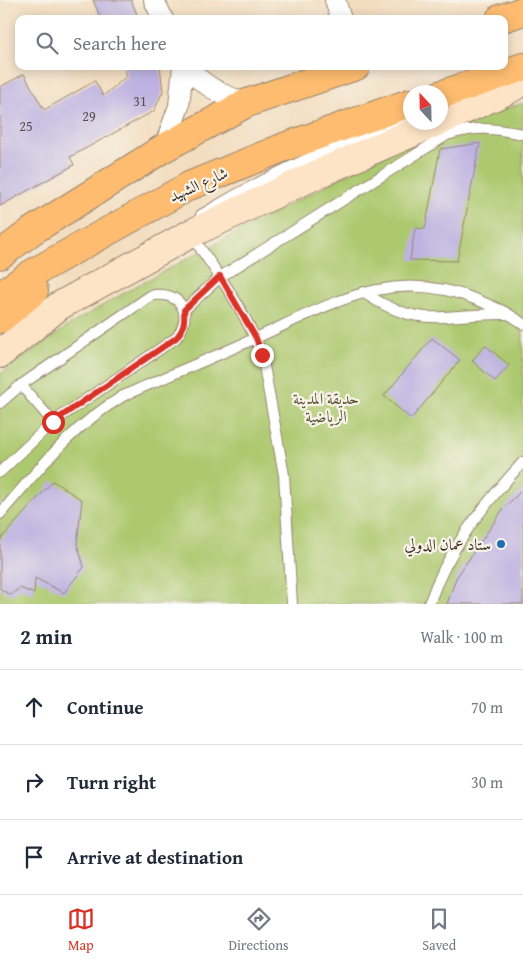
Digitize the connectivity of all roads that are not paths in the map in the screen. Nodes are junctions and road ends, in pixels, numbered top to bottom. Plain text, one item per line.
1 (154, 0) edge
2 (334, 0) edge
3 (523, 11) edge
4 (161, 15) edge
5 (339, 15) edge
6 (508, 16) edge
7 (523, 67) edge
8 (184, 70) edge
9 (188, 70) edge
10 (344, 70) edge
11 (523, 72) edge
12 (523, 80) edge
13 (247, 103) junction
14 (403, 105) edge
15 (448, 107) edge
16 (448, 108) edge
17 (448, 108) edge
18 (403, 121) edge
19 (404, 130) edge
20 (523, 134) edge
21 (164, 148) junction
22 (106, 233) junction
23 (190, 234) junction
24 (0, 255) edge
25 (145, 259) junction
26 (220, 276) junction
27 (363, 292) junction
28 (0, 296) edge
29 (184, 310) junction
30 (512, 314) junction
31 (0, 319) edge
32 (523, 324) edge
33 (256, 338) junction
34 (0, 354) edge
35 (21, 385) junction
36 (0, 403) edge
37 (53, 422) junction
38 (523, 462) edge
39 (0, 472) edge
40 (0, 514) edge
41 (292, 604) edge
42 (429, 604) edge

1 - 4 street
2 - 5 street
3 - 6 highway
7 - 15 highway
8 - 21 street
9 - 13 street
10 - 13 highway
11 - 16 lane
12 - 17 main road
13 - 21 highway
14 - 22 highway, شارع الشهيد
18 - 25 lane
19 - 23 main road
20 - 26 lane
21 - 24 highway
22 - 28 highway, شارع الشهيد
22 - 31 highway
23 - 25 main road
23 - 26 lane
25 - 34 main road
26 - 29 lane
26 - 33 lane
27 - 30 lane
27 - 30 lane
27 - 33 lane
29 - 35 lane
29 - 37 lane
30 - 32 lane
33 - 40 lane
33 - 41 lane
35 - 36 lane
35 - 37 lane
37 - 39 lane
38 - 42 lane

